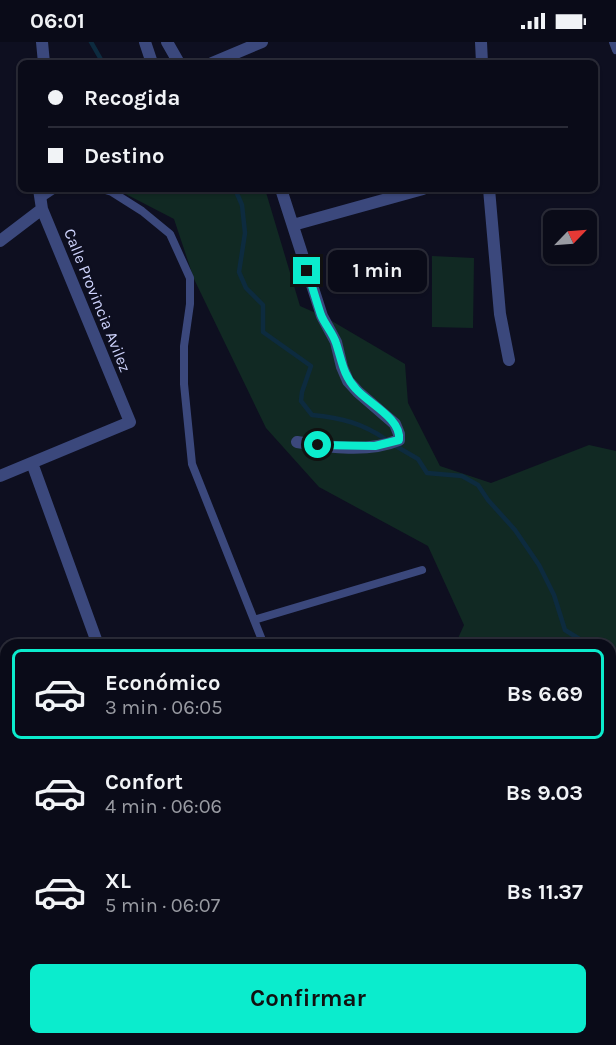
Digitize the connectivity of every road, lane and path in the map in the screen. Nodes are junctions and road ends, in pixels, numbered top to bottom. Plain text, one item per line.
1 (42, 42) edge
2 (145, 42) edge
3 (167, 42) edge
4 (262, 42) edge
5 (481, 42) edge
6 (613, 42) edge
7 (616, 50) edge
8 (44, 60) edge
9 (151, 60) edge
10 (177, 60) edge
11 (219, 60) edge
12 (482, 60) edge
13 (112, 192) edge
14 (282, 192) edge
15 (412, 192) edge
16 (489, 192) edge
17 (40, 199) edge
18 (293, 225) junction
19 (0, 241) edge
20 (509, 360) dead end
21 (297, 442) dead end
22 (32, 463) junction
23 (0, 476) edge
24 (422, 570) dead end
25 (254, 620) junction
26 (96, 639) edge
27 (262, 639) edge

1 - 8 street
2 - 9 street
3 - 10 street
4 - 11 street
5 - 12 street
6 - 7 lane
13 - 25 lane
14 - 18 street
15 - 18 street
16 - 20 street
17 - 19 street
17 - 22 street, Calle Provincia Avilez
18 - 21 street
22 - 23 street
22 - 26 street
24 - 25 lane
25 - 27 lane

